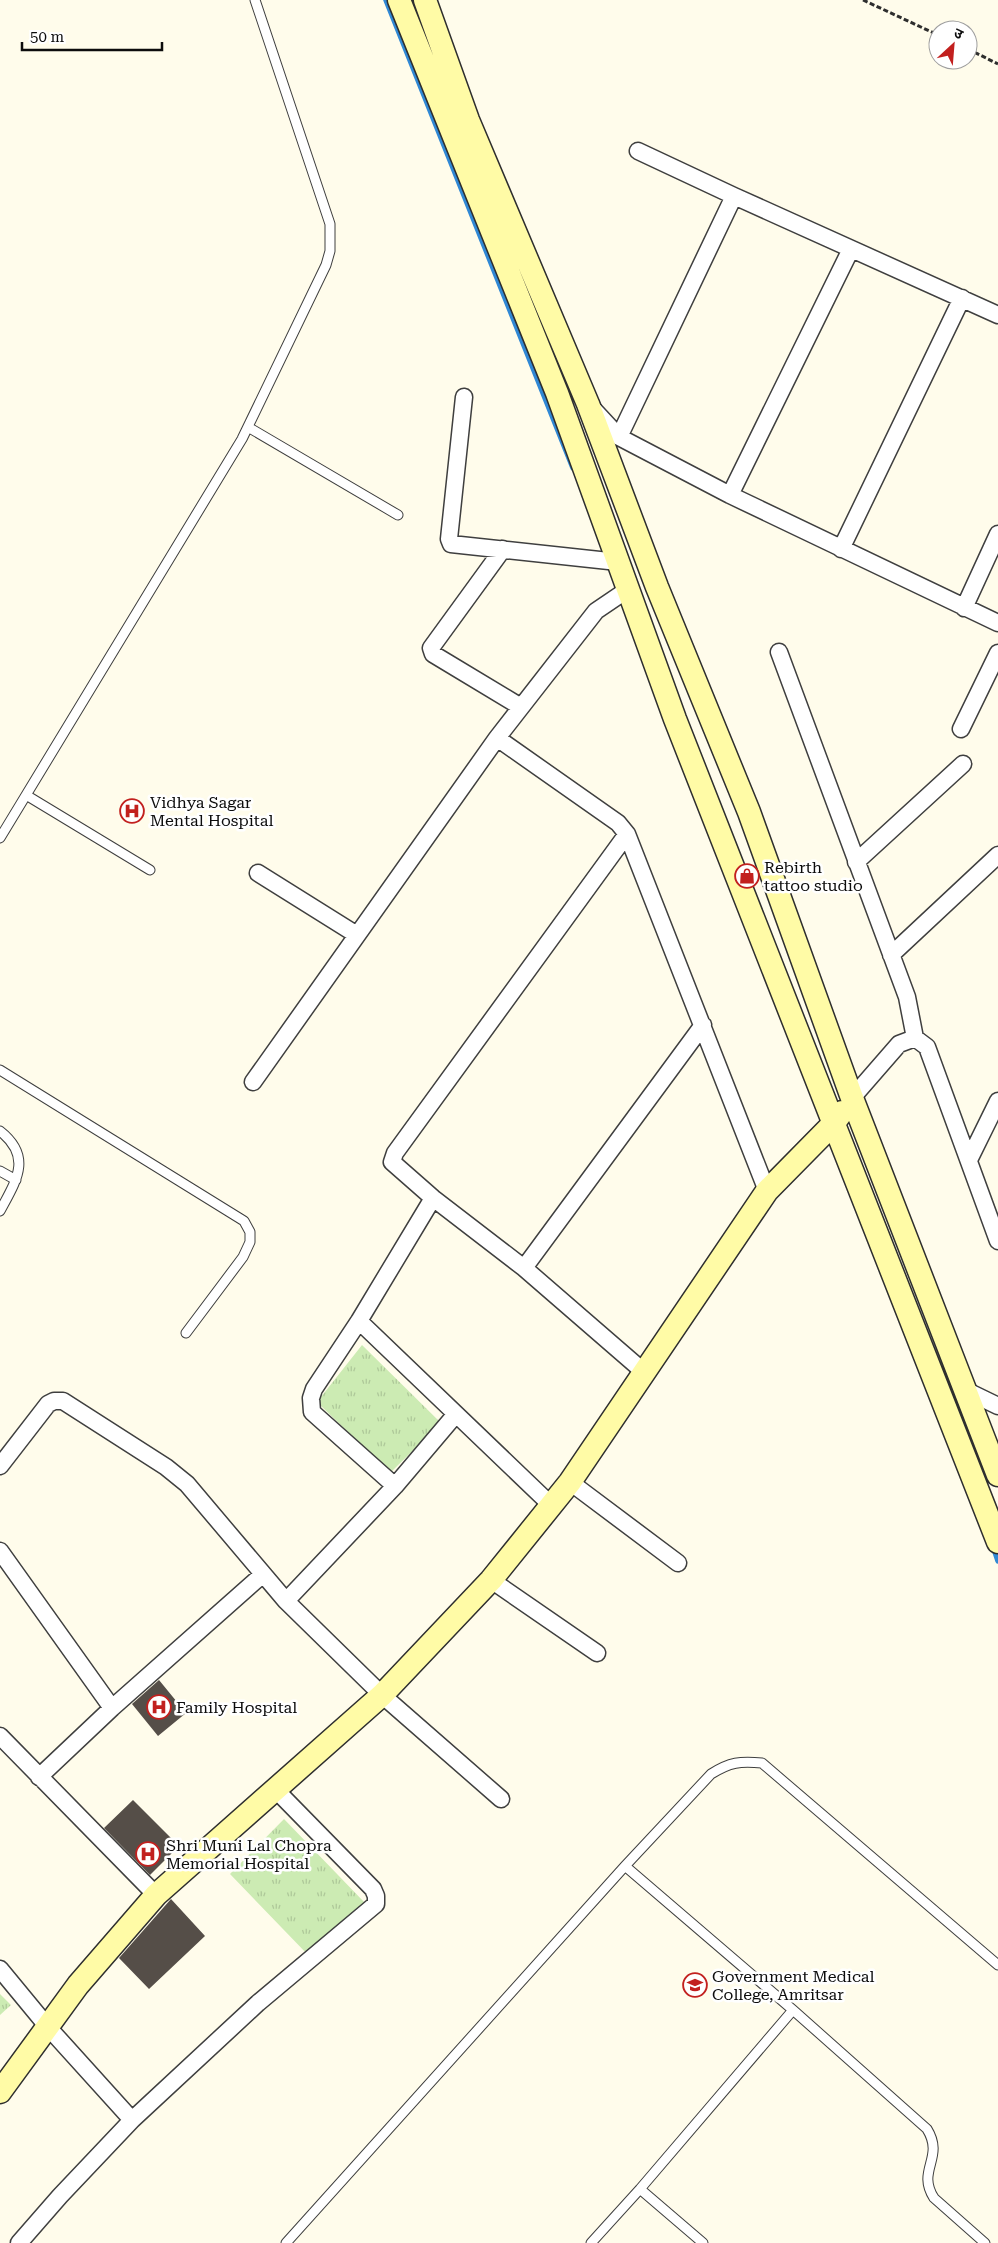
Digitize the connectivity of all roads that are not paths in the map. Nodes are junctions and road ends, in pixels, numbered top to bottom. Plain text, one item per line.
1 (255, 0) edge
2 (399, 0) edge
3 (425, 0) edge
4 (638, 150) dead end
5 (734, 196) junction
6 (851, 249) junction
7 (962, 298) junction
8 (998, 315) edge
9 (464, 397) dead end
10 (588, 404) junction
11 (248, 427) junction
12 (619, 437) junction
13 (730, 495) junction
14 (398, 515) dead end
15 (998, 534) edge
16 (503, 549) junction
17 (841, 549) junction
18 (618, 562) junction
19 (627, 590) junction
20 (964, 608) junction
21 (998, 623) edge
22 (779, 652) dead end
23 (998, 653) edge
24 (521, 707) junction
25 (961, 730) dead end
26 (496, 738) junction
27 (963, 764) dead end
28 (26, 795) junction
29 (627, 834) junction
30 (0, 838) edge
31 (998, 855) edge
32 (856, 862) junction
33 (150, 870) dead end
34 (258, 873) dead end
35 (357, 935) junction
36 (891, 955) junction
37 (703, 1025) junction
38 (915, 1038) junction
39 (0, 1070) edge
40 (253, 1082) dead end
41 (852, 1098) junction
42 (998, 1101) edge
43 (834, 1123) junction
44 (0, 1131) edge
45 (969, 1160) junction
46 (0, 1171) edge
47 (16, 1180) junction
48 (767, 1192) junction
49 (433, 1198) junction
50 (0, 1211) edge
51 (998, 1241) edge
52 (524, 1268) junction
53 (359, 1321) junction
54 (186, 1333) dead end
55 (644, 1372) junction
56 (965, 1390) junction
57 (998, 1406) edge
58 (456, 1414) junction
59 (0, 1466) edge
60 (998, 1475) edge
61 (570, 1482) junction
62 (395, 1486) junction
63 (551, 1505) junction
64 (998, 1542) edge
65 (0, 1551) edge
66 (678, 1562) dead end
67 (262, 1575) junction
68 (491, 1580) junction
69 (286, 1601) junction
70 (597, 1653) dead end
71 (382, 1695) junction
72 (112, 1708) junction
73 (0, 1736) edge
74 (40, 1777) junction
75 (274, 1788) junction
76 (501, 1799) dead end
77 (625, 1866) junction
78 (156, 1895) junction
79 (998, 1965) edge
80 (0, 1969) edge
81 (794, 2010) junction
82 (47, 2026) junction
83 (0, 2092) edge
84 (132, 2120) junction
85 (640, 2189) junction
86 (19, 2243) edge
87 (286, 2243) edge
88 (591, 2243) edge
89 (703, 2243) edge
90 (984, 2243) edge

1 - 11 lane
2 - 18 street
3 - 10 street
4 - 5 street
5 - 6 street
5 - 12 street
6 - 7 street
6 - 13 street
7 - 8 street
7 - 17 street
9 - 16 street
10 - 12 street
10 - 41 street
11 - 14 lane
11 - 28 lane
12 - 13 street
13 - 17 street
15 - 20 street
16 - 18 street
16 - 24 street
17 - 20 street
18 - 19 street
19 - 24 street
19 - 43 street
20 - 21 street
22 - 32 street
23 - 25 street
24 - 26 street
26 - 29 street
26 - 35 street
27 - 32 street
28 - 30 lane
28 - 33 lane
29 - 37 street
29 - 49 street
31 - 36 street
32 - 36 street
34 - 35 street
35 - 40 street
36 - 38 street
37 - 48 street
37 - 52 street
38 - 41 street
38 - 45 street
39 - 54 lane
41 - 43 street
41 - 56 street
42 - 45 street
43 - 48 street
43 - 64 street
44 - 47 lane
45 - 51 street
46 - 47 lane
47 - 50 lane
48 - 55 street
49 - 52 street
49 - 53 street
52 - 55 street
53 - 58 street
53 - 62 street
55 - 61 street
56 - 57 street
56 - 60 street
58 - 62 street
58 - 63 street
59 - 67 street
61 - 63 street
61 - 66 street
62 - 69 street
63 - 68 street
65 - 72 street
67 - 69 street
67 - 72 street
68 - 70 street
68 - 71 street
69 - 71 street
71 - 75 street
71 - 76 street
72 - 74 street
73 - 74 street
74 - 78 street
75 - 78 street
75 - 84 street
77 - 79 lane
77 - 81 lane
77 - 87 lane
78 - 82 street
80 - 82 street
81 - 85 lane
81 - 90 lane
82 - 83 street
82 - 84 street
84 - 86 street
85 - 88 lane
85 - 89 lane

